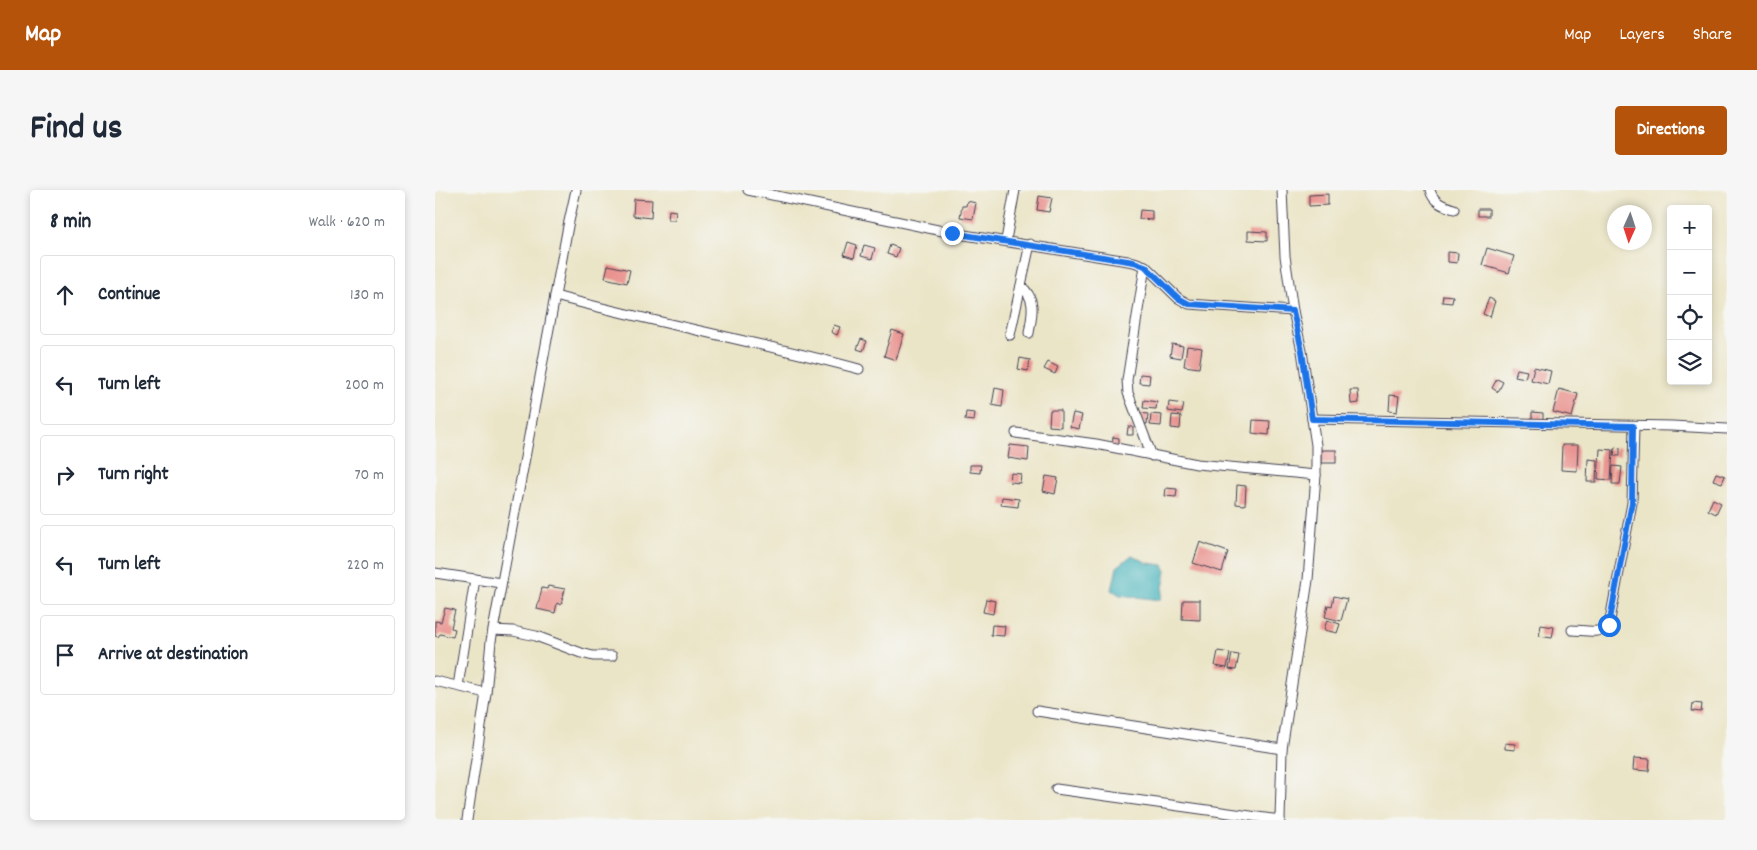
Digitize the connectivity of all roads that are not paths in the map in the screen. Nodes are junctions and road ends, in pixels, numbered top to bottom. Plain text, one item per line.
1 (576, 190) edge
2 (749, 190) edge
3 (1015, 190) edge
4 (1282, 190) edge
5 (1430, 190) edge
6 (1454, 209) dead end
7 (1006, 240) junction
8 (1030, 244) junction
9 (1145, 266) junction
10 (1021, 286) junction
11 (555, 296) junction
12 (1293, 311) junction
13 (1029, 333) dead end
14 (1010, 335) dead end
15 (859, 369) dead end
16 (1312, 419) junction
17 (1633, 426) junction
18 (1727, 429) edge
19 (1016, 433) dead end
20 (1152, 456) junction
21 (1316, 475) junction
22 (435, 573) edge
23 (475, 579) junction
24 (501, 583) junction
25 (493, 630) junction
26 (1572, 630) dead end
27 (612, 656) dead end
28 (435, 681) edge
29 (458, 686) junction
30 (486, 692) junction
31 (1037, 711) dead end
32 (1282, 749) junction
33 (1056, 789) dead end
34 (467, 820) edge
35 (1280, 820) edge

1 - 11 street
2 - 7 street
3 - 7 street
4 - 12 street
5 - 6 street
7 - 8 street
8 - 9 street
8 - 10 street
9 - 12 street
9 - 20 street
10 - 13 street
10 - 14 street
11 - 15 street
11 - 24 street
12 - 16 street
16 - 17 street
16 - 21 street
17 - 18 street
17 - 26 street
19 - 20 street
20 - 21 street
21 - 32 street
22 - 23 street
23 - 24 street
23 - 29 street
24 - 25 street
25 - 27 street
25 - 30 street
28 - 29 street
29 - 30 street
30 - 34 street
31 - 32 street
32 - 35 street
33 - 35 street

